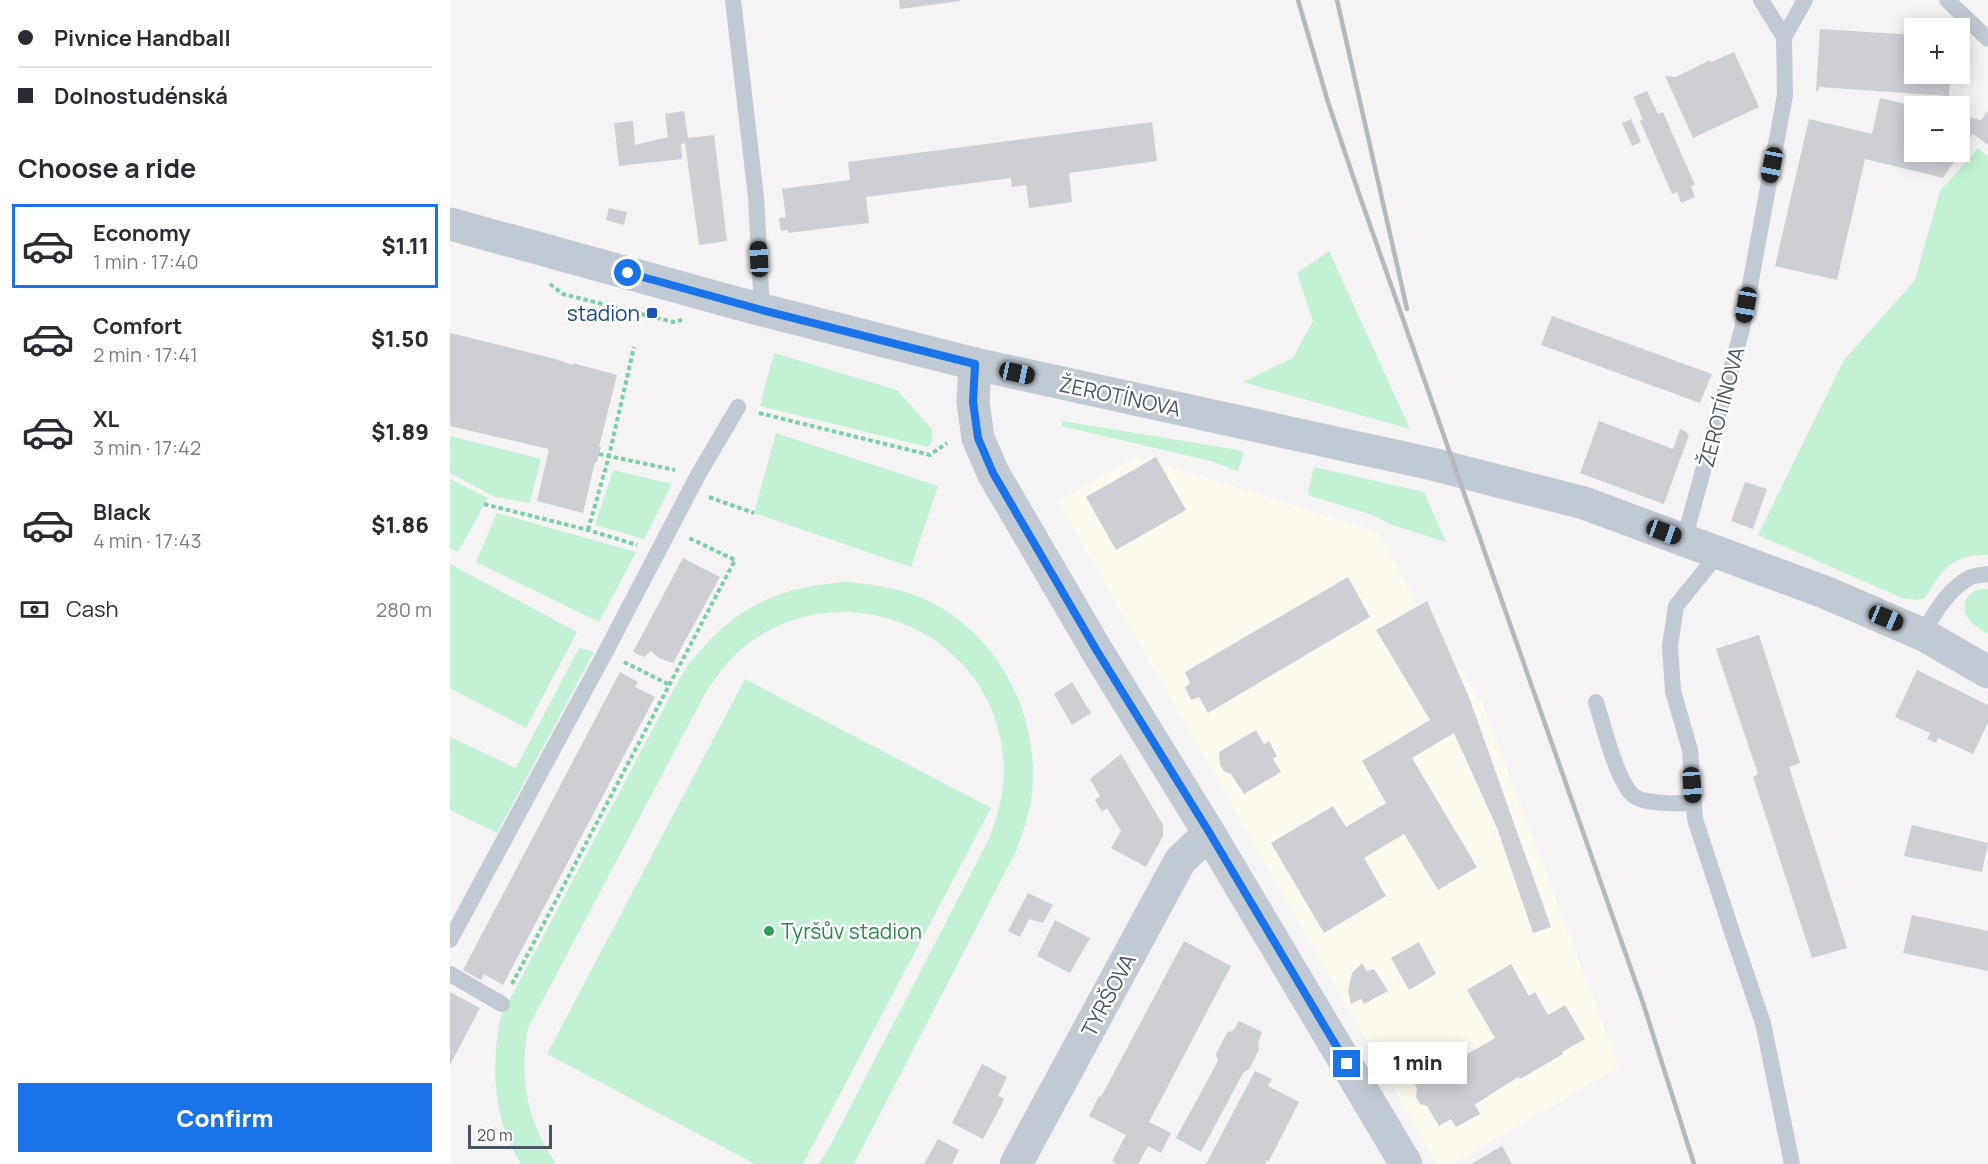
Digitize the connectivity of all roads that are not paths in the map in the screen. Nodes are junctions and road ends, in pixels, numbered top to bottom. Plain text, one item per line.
1 (733, 0) edge
2 (1761, 0) edge
3 (1805, 0) edge
4 (1947, 0) edge
5 (1784, 37) junction
6 (1988, 39) edge
7 (450, 224) edge
8 (762, 310) junction
9 (975, 364) junction
10 (738, 407) road end
11 (1684, 540) junction
12 (1719, 554) junction
13 (1988, 574) edge
14 (1924, 635) junction
15 (1988, 672) edge
16 (1596, 702) dead end
17 (1694, 803) junction
18 (1209, 832) junction
19 (450, 940) edge
20 (450, 974) edge
21 (502, 1004) road end
22 (1016, 1164) edge
23 (1406, 1164) edge
24 (1792, 1164) edge

1 - 8 lane
2 - 5 lane
3 - 5 lane
4 - 6 lane
5 - 11 lane, ŽEROTÍNOVA
7 - 8 street, ŽEROTÍNOVA
8 - 9 street, ŽEROTÍNOVA
9 - 11 street, ŽEROTÍNOVA
9 - 18 street
10 - 19 lane
11 - 12 street, ŽEROTÍNOVA
12 - 14 street, ŽEROTÍNOVA
12 - 17 lane
13 - 14 lane
14 - 15 street, ŽEROTÍNOVA
16 - 17 lane
17 - 24 lane
18 - 22 street, TYRŠOVA
18 - 23 street
20 - 21 lane

